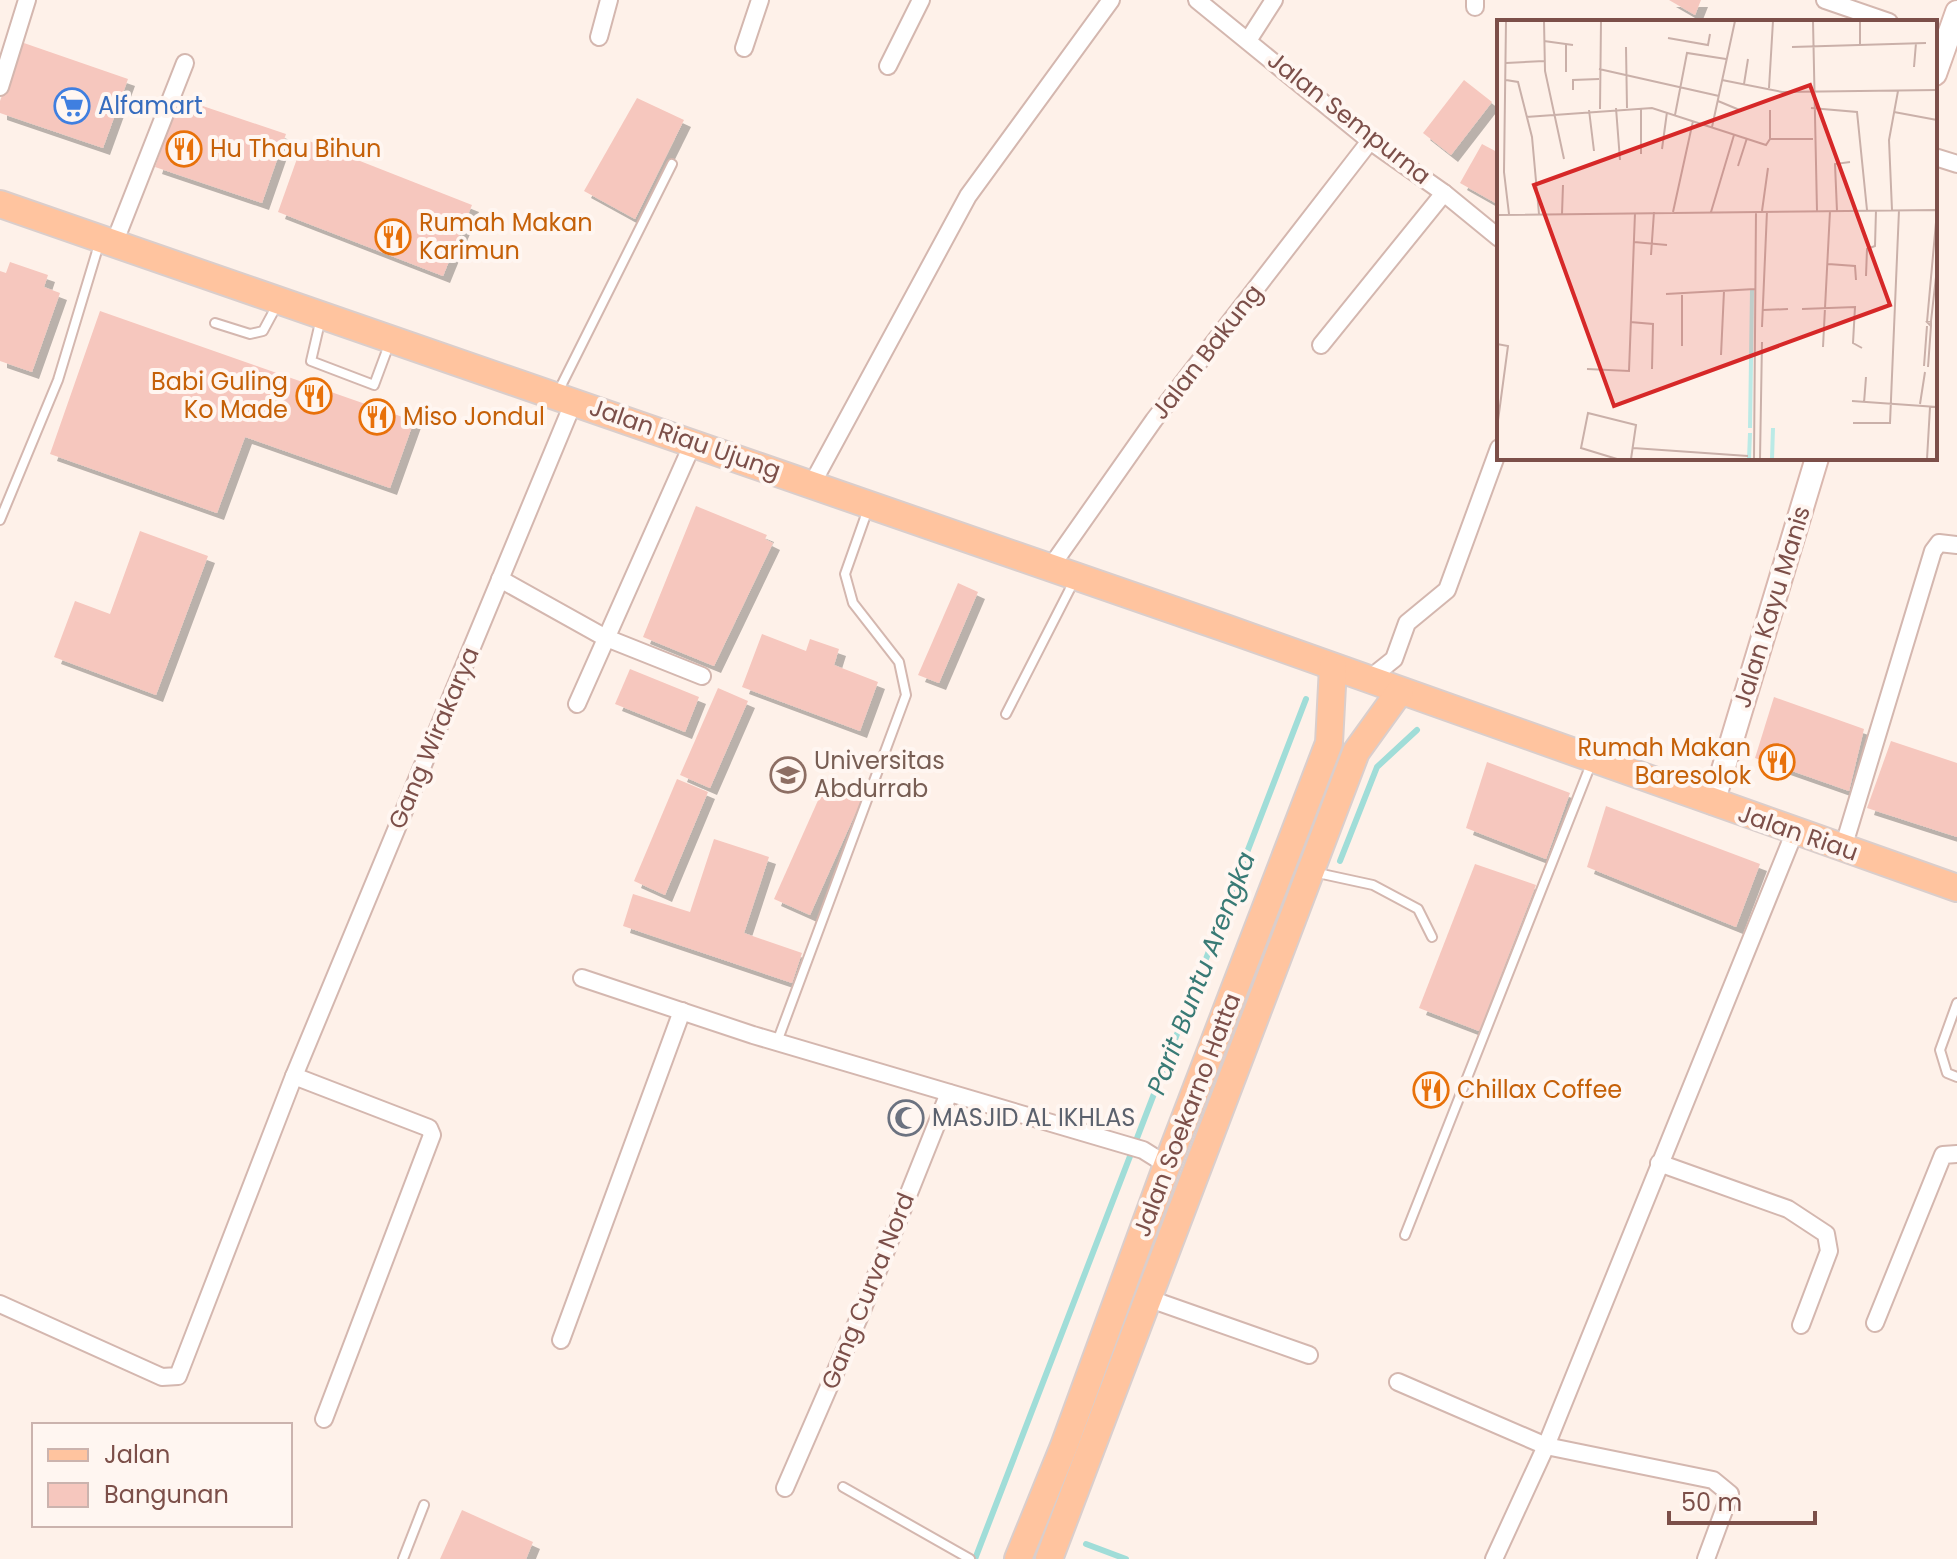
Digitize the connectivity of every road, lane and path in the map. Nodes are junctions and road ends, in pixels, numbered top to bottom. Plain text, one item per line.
1 (27, 0) edge
2 (609, 0) edge
3 (760, 0) edge
4 (921, 0) edge
5 (1111, 0) edge
6 (1197, 0) edge
7 (1274, 0) edge
8 (1825, 0) edge
9 (1957, 12) edge
10 (1883, 20) edge
11 (599, 37) dead end
12 (1249, 39) junction
13 (1946, 41) edge
14 (744, 48) dead end
15 (185, 63) dead end
16 (888, 66) dead end
17 (1937, 68) edge
18 (0, 87) edge
19 (1370, 141) junction
20 (1937, 158) edge
21 (672, 164) dead end
22 (1957, 164) edge
23 (1444, 193) junction
24 (0, 204) edge
25 (1497, 236) edge
26 (108, 238) junction
27 (280, 299) junction
28 (322, 313) junction
29 (215, 323) dead end
30 (392, 338) junction
31 (1321, 345) dead end
32 (565, 397) junction
33 (693, 443) junction
34 (1497, 453) edge
35 (1816, 460) edge
36 (812, 484) junction
37 (870, 505) junction
38 (0, 520) edge
39 (1957, 545) edge
40 (1050, 568) junction
41 (1076, 576) junction
42 (500, 579) junction
43 (604, 637) junction
44 (1333, 667) junction
45 (702, 676) dead end
46 (1369, 679) junction
47 (1400, 691) junction
48 (577, 704) dead end
49 (1006, 714) dead end
50 (1593, 760) junction
51 (1713, 803) junction
52 (1795, 831) junction
53 (1843, 848) junction
54 (1312, 872) junction
55 (1957, 888) edge
56 (1432, 937) dead end
57 (582, 978) dead end
58 (1957, 1003) edge
59 (682, 1011) junction
60 (777, 1042) junction
61 (294, 1076) junction
62 (1957, 1077) edge
63 (949, 1093) junction
64 (1957, 1154) edge
65 (1659, 1163) junction
66 (1167, 1165) junction
67 (1405, 1235) dead end
68 (1150, 1299) junction
69 (0, 1304) edge
70 (1875, 1323) dead end
71 (1801, 1325) dead end
72 (561, 1340) dead end
73 (1309, 1355) dead end
74 (1398, 1382) dead end
75 (324, 1419) dead end
76 (1546, 1446) junction
77 (843, 1487) dead end
78 (785, 1488) dead end
79 (424, 1505) dead end
80 (966, 1557) edge
81 (403, 1559) edge
82 (1018, 1559) edge
83 (1049, 1559) edge
84 (1494, 1559) edge
85 (1706, 1559) edge

1 - 18 street
2 - 11 street
3 - 14 street
4 - 16 street
5 - 36 street
6 - 12 street, Jalan Sempurna
7 - 12 street
8 - 10 street
9 - 13 street
12 - 19 street, Jalan Sempurna
13 - 17 street
15 - 26 street
19 - 23 street, Jalan Sempurna
19 - 40 street, Jalan Bakung
20 - 22 street
21 - 32 lane
23 - 25 street, Jalan Sempurna
23 - 31 street
24 - 26 main road, Jalan Riau Ujung
26 - 27 main road, Jalan Riau Ujung
26 - 38 lane
27 - 28 main road, Jalan Riau Ujung
27 - 29 lane
28 - 30 main road, Jalan Riau Ujung
28 - 30 lane
30 - 32 main road, Jalan Riau Ujung
32 - 33 main road, Jalan Riau Ujung
32 - 42 street, Gang Wirakarya
33 - 36 main road, Jalan Riau Ujung
33 - 43 street
34 - 46 street
35 - 51 street, Jalan Kayu Manis
36 - 37 main road, Jalan Riau Ujung
37 - 40 main road, Jalan Riau Ujung
37 - 60 lane
39 - 53 street
40 - 41 main road, Jalan Riau Ujung
41 - 44 main road, Jalan Riau Ujung
41 - 49 lane
42 - 43 street
42 - 61 street, Gang Wirakarya
43 - 45 street
43 - 48 street
44 - 46 main road, Jalan Riau Ujung
44 - 66 main road, Jalan Soekarno Hatta
46 - 47 main road, Jalan Riau
47 - 50 main road, Jalan Riau
47 - 54 main road, Jalan Soekarno Hatta
50 - 51 main road, Jalan Riau
50 - 67 lane
51 - 52 main road, Jalan Riau
52 - 53 main road, Jalan Riau
52 - 65 street
53 - 55 main road, Jalan Riau
54 - 56 lane
54 - 68 main road, Jalan Soekarno Hatta
57 - 59 street
58 - 62 lane
59 - 60 street
59 - 72 street
60 - 63 street
61 - 69 street, Gang Wirakarya
61 - 75 street
63 - 66 street
63 - 78 street, Gang Curva Nord
64 - 70 street
65 - 71 street
65 - 76 street
66 - 82 main road, Jalan Soekarno Hatta
68 - 73 street
68 - 83 main road, Jalan Soekarno Hatta
74 - 76 street
76 - 84 street
76 - 85 street
77 - 80 lane
79 - 81 lane

